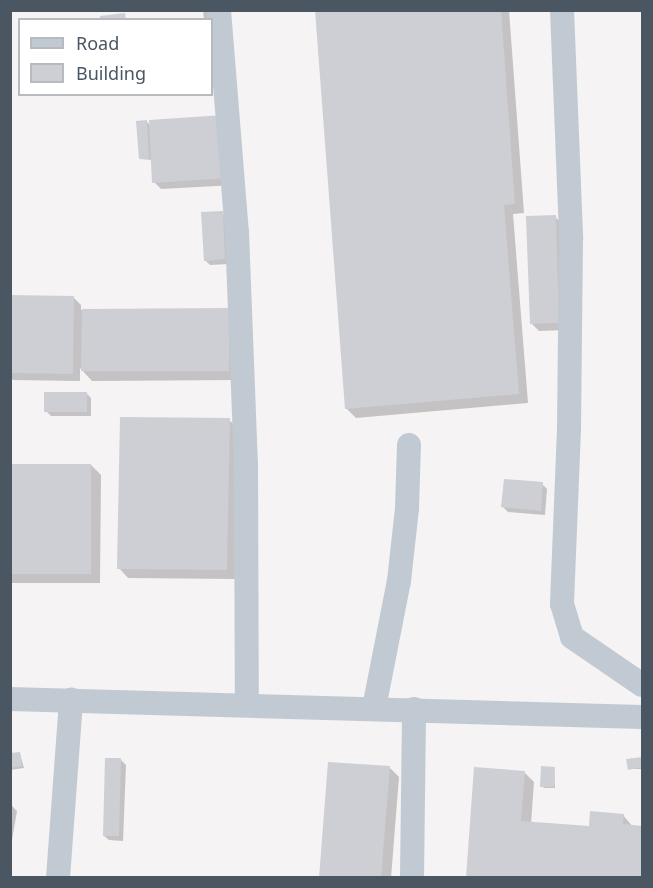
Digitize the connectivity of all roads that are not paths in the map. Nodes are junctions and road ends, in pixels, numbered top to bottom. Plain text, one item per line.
1 (219, 10) edge
2 (562, 10) edge
3 (409, 445) dead end
4 (642, 685) edge
5 (10, 699) edge
6 (70, 699) junction
7 (247, 705) junction
8 (374, 708) junction
9 (414, 709) junction
10 (642, 717) edge
11 (58, 878) edge
12 (412, 878) edge

1 - 7 street
2 - 4 street
3 - 8 street
5 - 6 street
6 - 7 street
6 - 11 street
7 - 8 street
8 - 9 street
9 - 10 street
9 - 12 street

